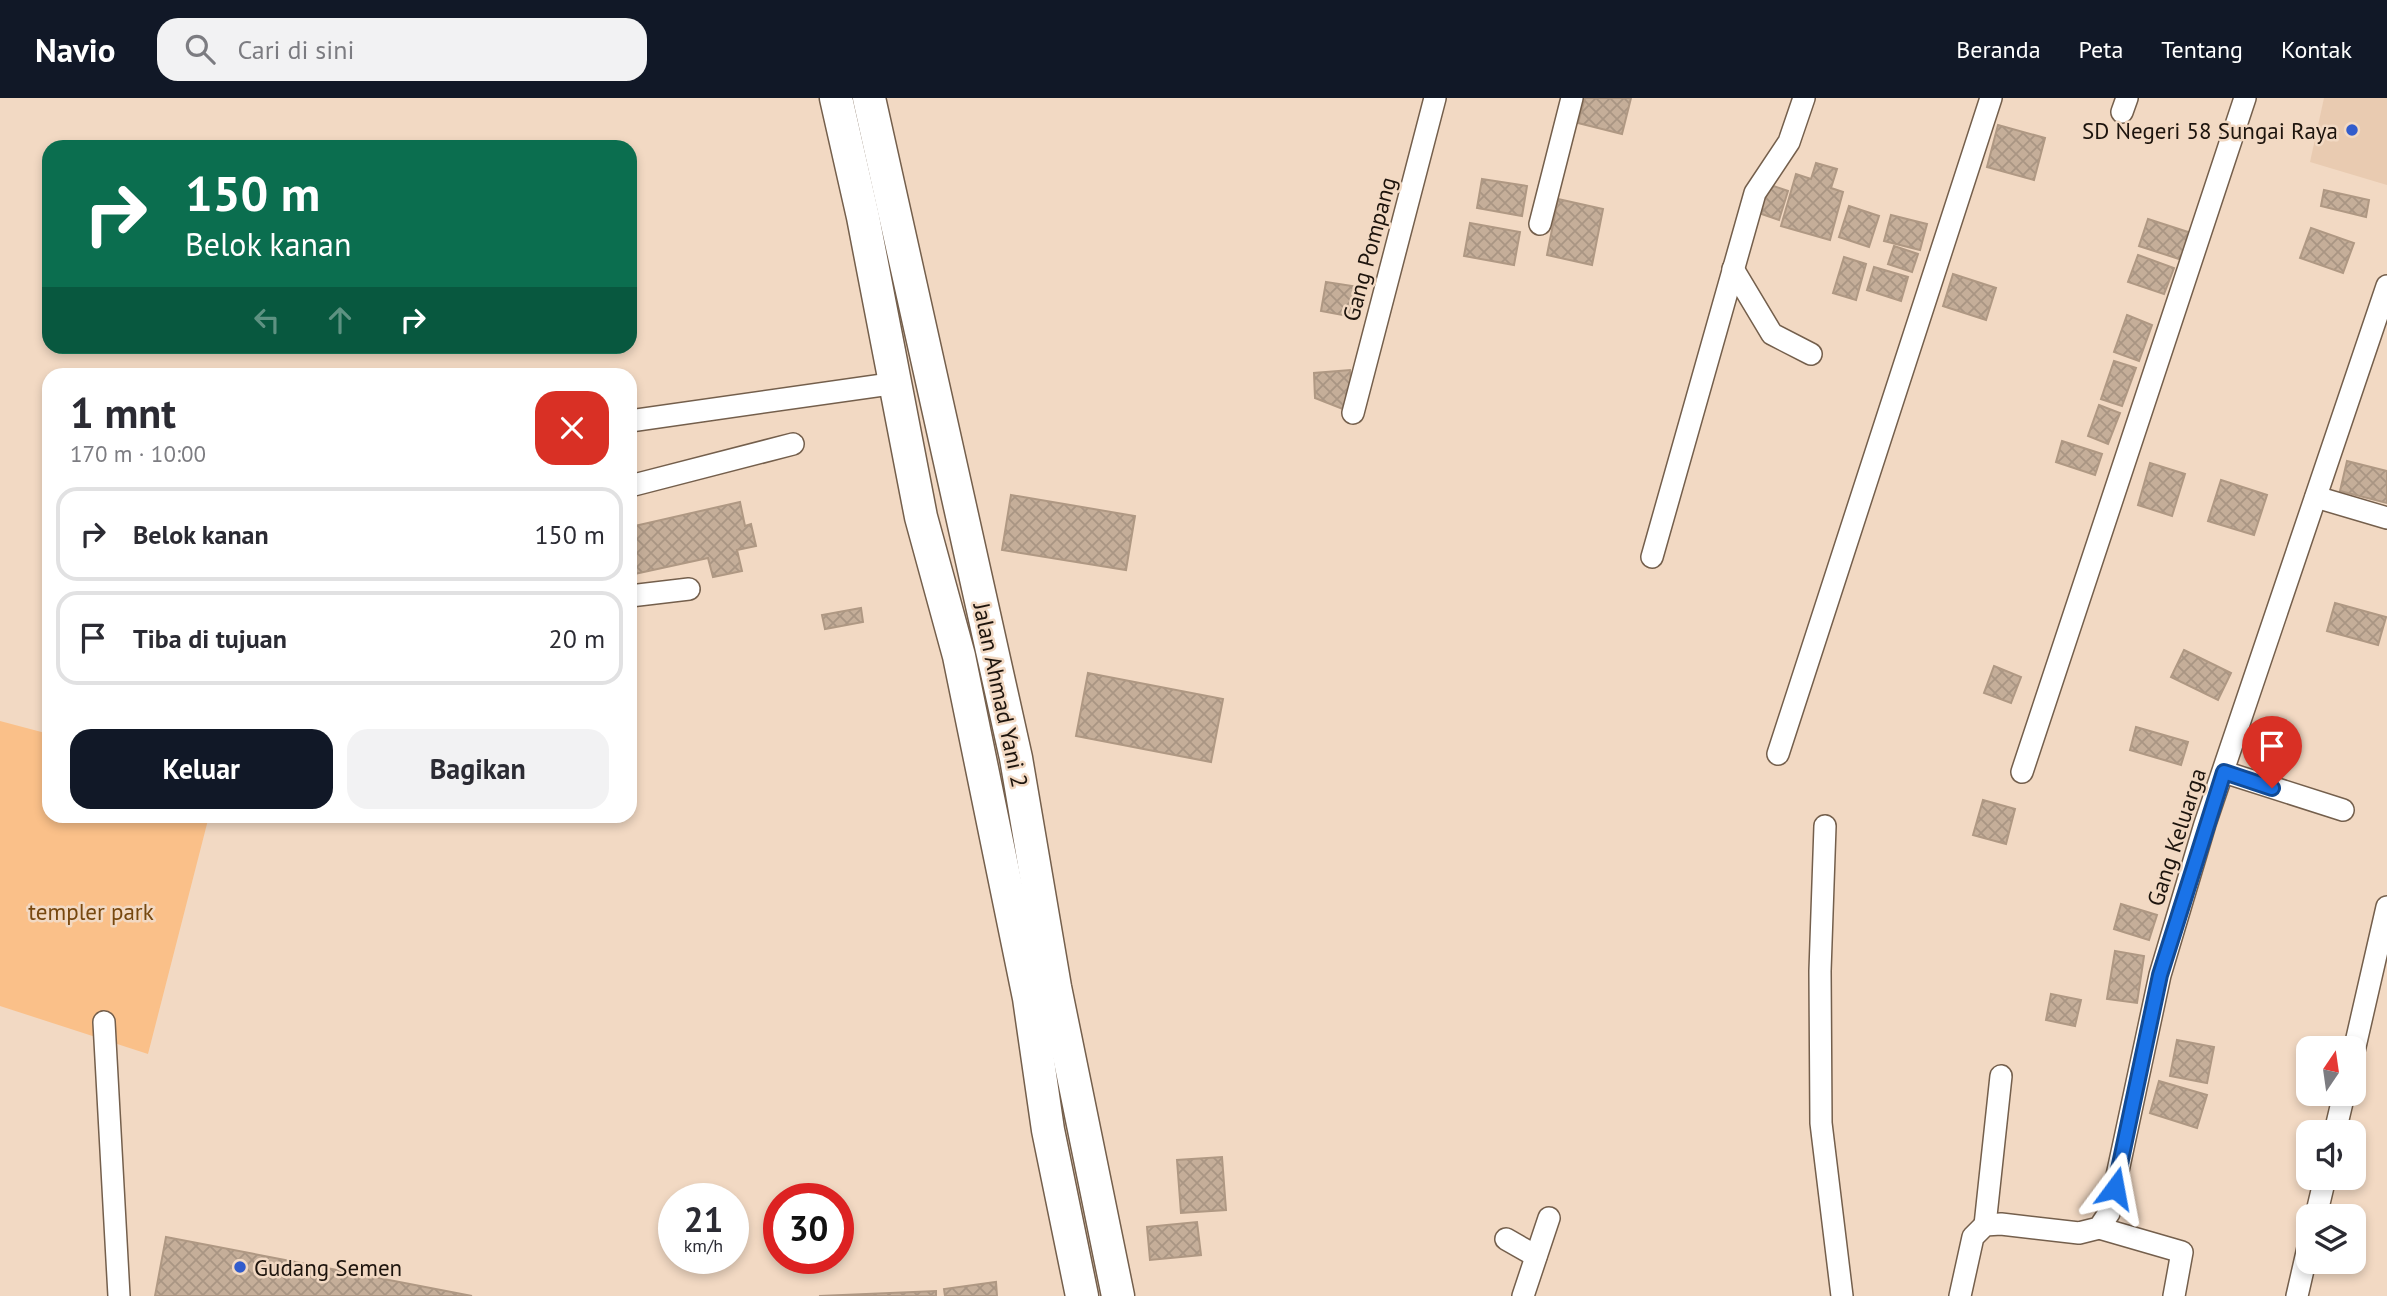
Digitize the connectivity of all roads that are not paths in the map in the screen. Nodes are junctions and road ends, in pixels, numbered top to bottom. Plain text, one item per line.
1 (836, 98) edge
2 (869, 98) edge
3 (1435, 98) edge
4 (1572, 98) edge
5 (1804, 98) edge
6 (1991, 98) edge
7 (2245, 98) edge
8 (1540, 224) dead end
9 (1733, 269) junction
10 (2387, 286) edge
11 (1811, 354) dead end
12 (897, 383) junction
13 (1353, 412) dead end
14 (637, 420) edge
15 (793, 444) dead end
16 (637, 484) edge
17 (2316, 497) junction
18 (2387, 519) edge
19 (1652, 556) dead end
20 (689, 589) dead end
21 (637, 595) edge
22 (1778, 754) dead end
23 (2022, 772) dead end
24 (2224, 772) junction
25 (2343, 810) dead end
26 (1825, 826) dead end
27 (2387, 908) edge
28 (104, 1023) dead end
29 (2357, 1036) edge
30 (2001, 1076) dead end
31 (1549, 1218) dead end
32 (1985, 1225) junction
33 (2099, 1228) junction
34 (1506, 1239) dead end
35 (1536, 1256) junction
36 (2302, 1274) edge
37 (120, 1296) edge
38 (1082, 1296) edge
39 (1118, 1296) edge
40 (1523, 1296) edge
41 (1842, 1296) edge
42 (1960, 1296) edge
43 (2174, 1296) edge
44 (2297, 1296) edge

1 - 12 highway, Jalan Ahmad Yani 2
2 - 39 highway, Jalan Ahmad Yani 2
3 - 13 street, Gang Pompang
4 - 8 street
5 - 9 street
6 - 22 street
7 - 23 street
9 - 11 street
9 - 19 street
10 - 17 street, Gang Keluarga
12 - 14 street
12 - 38 highway, Jalan Ahmad Yani 2
15 - 16 street
17 - 18 street
17 - 24 street, Gang Keluarga
20 - 21 street
24 - 25 street
24 - 33 street, Gang Keluarga
26 - 41 street
27 - 29 street
28 - 37 street
30 - 32 street
31 - 35 street
32 - 33 street
32 - 42 street
33 - 43 street
34 - 35 street
35 - 40 street
36 - 44 street

